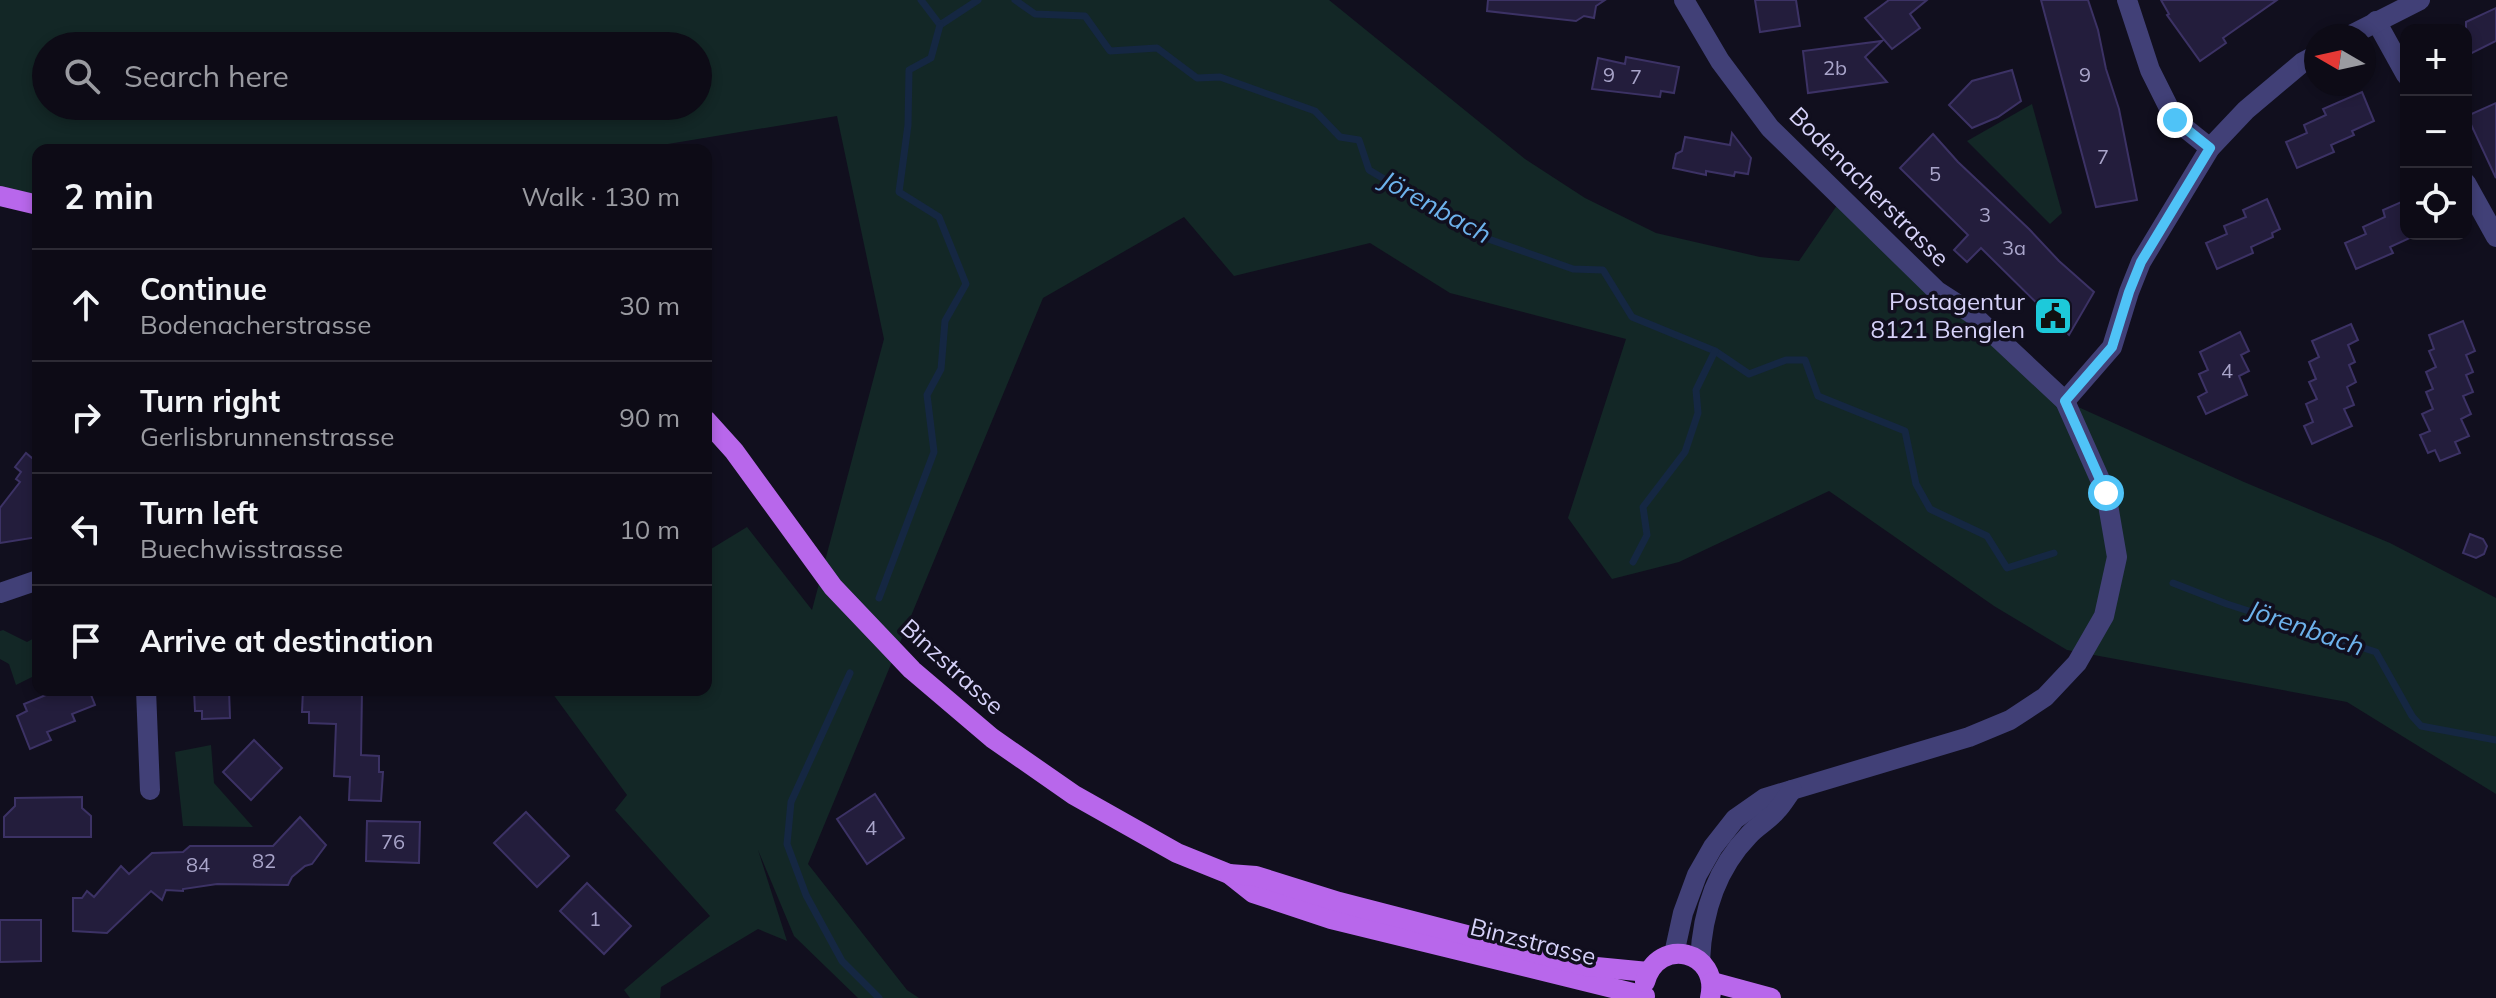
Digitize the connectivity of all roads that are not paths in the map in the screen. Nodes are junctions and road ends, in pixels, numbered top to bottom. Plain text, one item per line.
1 (1684, 0) edge
2 (2127, 0) edge
3 (2420, 0) edge
4 (2376, 21) junction
5 (2371, 24) edge
6 (2304, 61) edge
7 (2400, 64) edge
8 (2210, 148) junction
9 (2472, 194) edge
10 (0, 196) edge
11 (32, 204) edge
12 (2496, 237) edge
13 (2065, 401) junction
14 (712, 427) edge
15 (32, 582) edge
16 (0, 593) edge
17 (146, 696) edge
18 (150, 790) dead end
19 (1792, 790) junction
20 (1229, 874) junction
21 (1674, 954) junction
22 (1700, 961) junction
23 (1648, 972) junction
24 (1711, 990) edge
25 (1646, 997) edge
26 (1771, 998) edge

1 - 13 street, Bodenacherstrasse
2 - 8 street
3 - 4 street
4 - 5 street
4 - 7 street
6 - 8 street
8 - 13 street
9 - 12 street
10 - 11 main road
13 - 19 street, Bodenacherstrasse
14 - 20 main road, Binzstrasse
15 - 16 street
17 - 18 street
19 - 21 street, Bodenacherstrasse
19 - 22 street
20 - 23 main road, Binzstrasse
20 - 25 main road, Binzstrasse
21 - 22 main road
21 - 23 main road
22 - 24 main road
23 - 25 main road
24 - 26 main road

